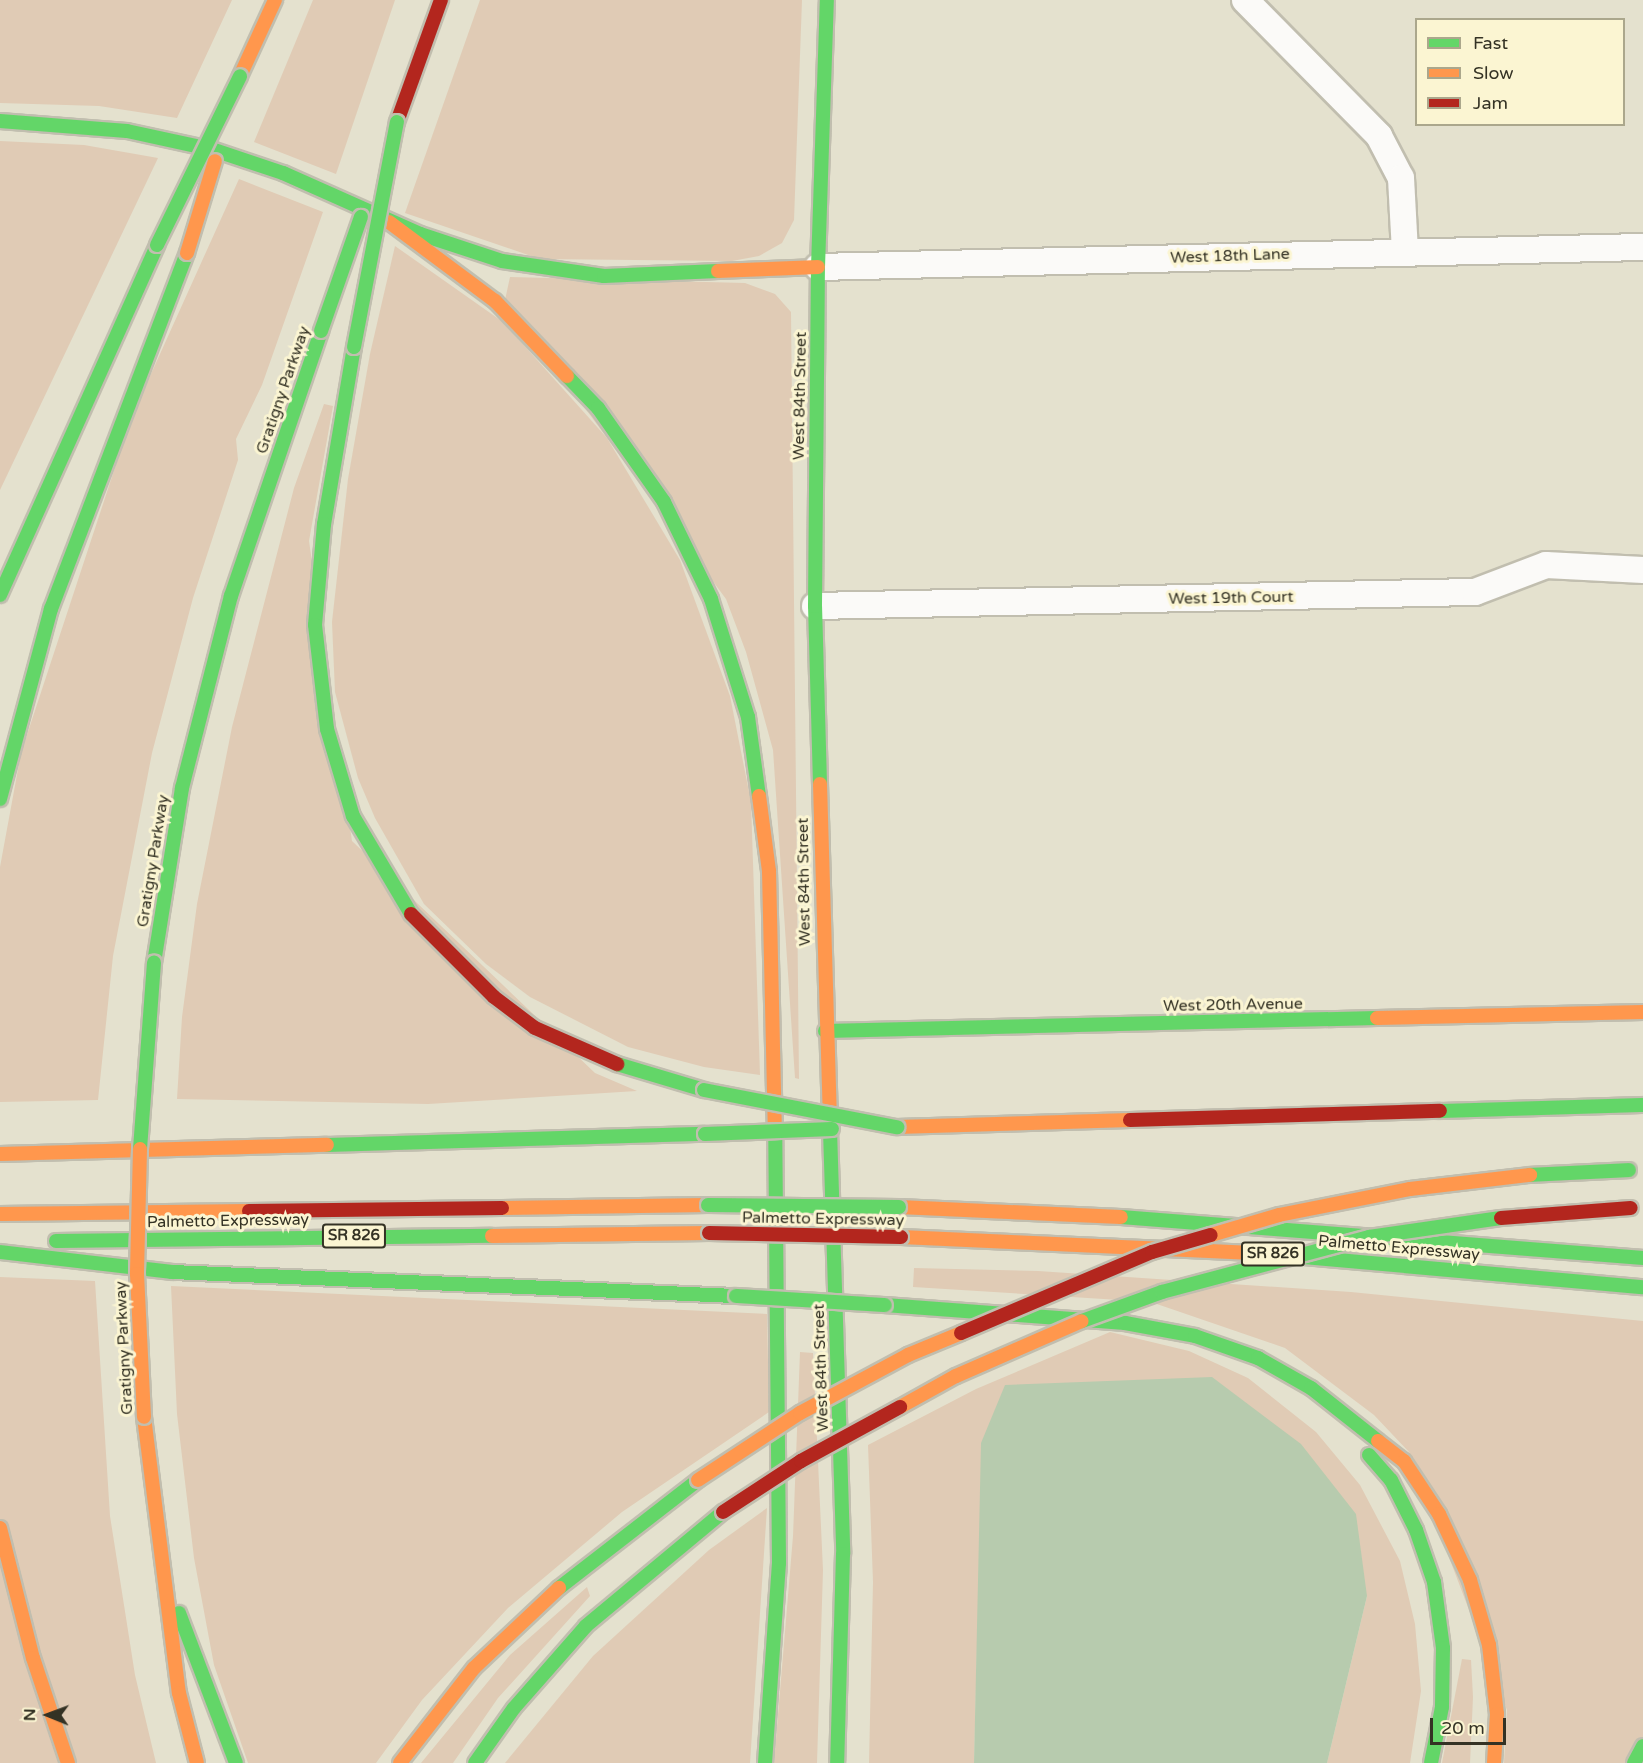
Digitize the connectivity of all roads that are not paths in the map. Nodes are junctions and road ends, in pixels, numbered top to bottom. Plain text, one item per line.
1 (275, 0) edge
2 (441, 0) edge
3 (827, 0) edge
4 (1245, 0) edge
5 (240, 76) junction
6 (0, 122) edge
7 (397, 122) junction
8 (389, 222) junction
9 (1643, 247) edge
10 (1405, 251) junction
11 (818, 267) junction
12 (1643, 570) edge
13 (0, 595) edge
14 (815, 606) junction
15 (0, 799) edge
16 (1643, 1012) edge
17 (825, 1031) junction
18 (1643, 1105) edge
19 (897, 1127) junction
20 (0, 1142) edge
21 (39, 1153) junction
22 (0, 1154) edge
23 (1636, 1170) edge
24 (1637, 1208) edge
25 (0, 1214) edge
26 (0, 1242) edge
27 (0, 1252) edge
28 (1643, 1258) edge
29 (1643, 1287) edge
30 (1311, 1388) junction
31 (0, 1528) edge
32 (158, 1559) junction
33 (1643, 1746) edge
34 (68, 1763) edge
35 (196, 1763) edge
36 (236, 1763) edge
37 (400, 1763) edge
38 (475, 1763) edge
39 (765, 1763) edge
40 (837, 1763) edge
41 (1431, 1763) edge
42 (1494, 1763) edge
43 (1634, 1763) edge

1 - 5 main road
2 - 7 main road, Gratigny Parkway
3 - 11 main road, West 84th Street
4 - 10 street
5 - 13 main road, bridge
5 - 15 main road, bridge
6 - 8 main road
7 - 19 main road, bridge
7 - 32 main road, Gratigny Parkway, bridge
8 - 11 main road
8 - 39 main road
9 - 10 street, West 18th Lane
10 - 11 street, West 18th Lane
11 - 14 main road, West 84th Street
12 - 14 street, West 19th Court
14 - 17 main road, West 84th Street
16 - 17 main road, West 20th Avenue
17 - 40 main road, West 84th Street
18 - 19 main road
19 - 21 main road, bridge
20 - 21 main road
21 - 22 main road
23 - 37 main road, bridge
24 - 38 main road, bridge
25 - 28 main road, bridge
26 - 29 main road, Palmetto Expressway / SR 826, bridge
27 - 30 main road, bridge
30 - 41 main road
30 - 42 main road
31 - 34 main road
32 - 35 main road, Gratigny Parkway
32 - 36 main road
33 - 43 main road

